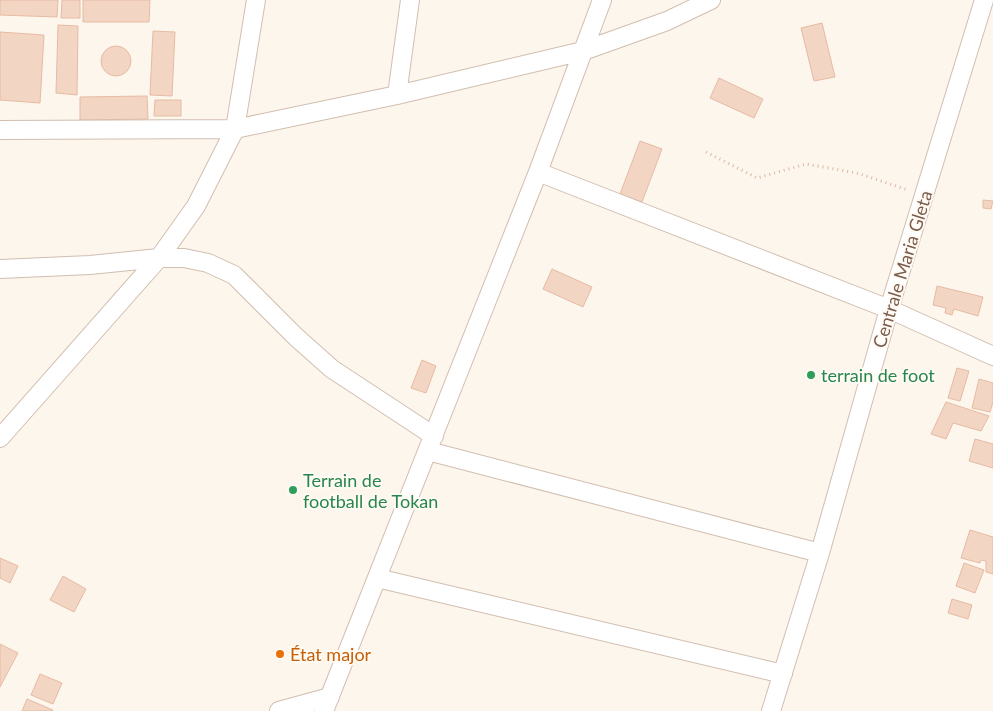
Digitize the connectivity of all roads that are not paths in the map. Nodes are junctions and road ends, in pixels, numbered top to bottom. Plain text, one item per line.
1 (256, 0) edge
2 (410, 0) edge
3 (602, 0) edge
4 (711, 0) edge
5 (984, 0) edge
6 (583, 51) junction
7 (397, 95) junction
8 (235, 129) junction
9 (0, 130) edge
10 (538, 172) junction
11 (159, 258) junction
12 (0, 268) edge
13 (890, 309) junction
14 (993, 356) edge
15 (0, 438) edge
16 (431, 443) junction
17 (820, 553) junction
18 (377, 578) junction
19 (784, 674) junction
20 (327, 704) edge
21 (279, 711) edge
22 (771, 711) edge

1 - 8 street
2 - 7 street
3 - 6 street
4 - 6 street
5 - 13 street, Centrale Maria Gleta
6 - 7 street
6 - 10 street
7 - 8 street
8 - 9 street
8 - 11 street
10 - 13 street
10 - 16 street
11 - 12 street
11 - 15 street
11 - 16 street
13 - 14 street
13 - 17 street, Centrale Maria Gleta
16 - 17 street
16 - 18 street
17 - 19 street, Centrale Maria Gleta
18 - 19 street
18 - 20 street
19 - 22 street, Centrale Maria Gleta
20 - 21 street

